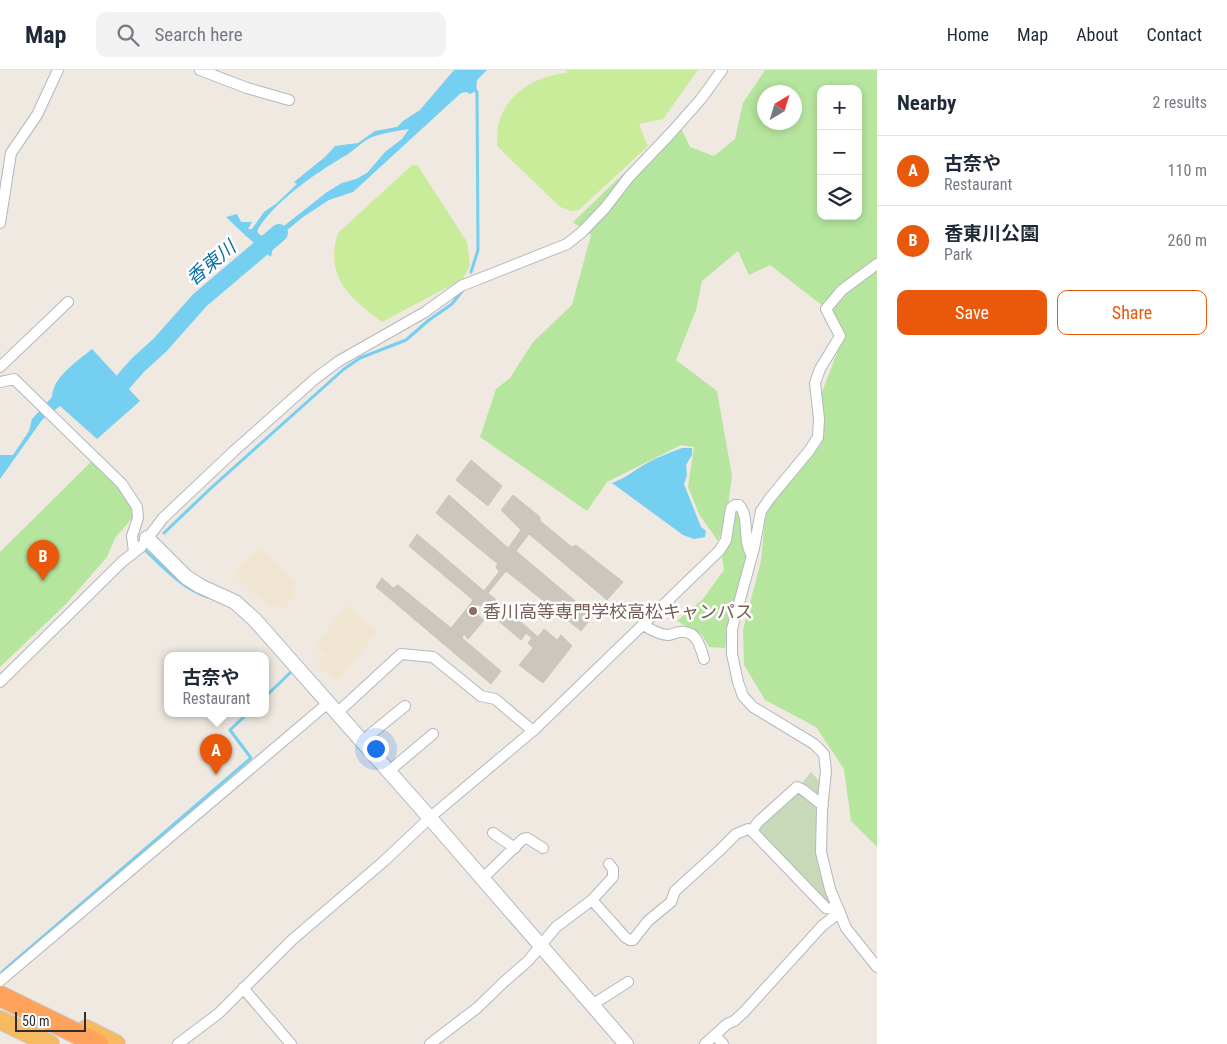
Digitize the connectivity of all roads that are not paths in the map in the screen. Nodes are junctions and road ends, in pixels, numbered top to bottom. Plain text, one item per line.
1 (58, 70) edge
2 (200, 70) edge
3 (722, 70) edge
4 (289, 100) dead end
5 (0, 223) edge
6 (877, 264) edge
7 (68, 302) dead end
8 (0, 367) edge
9 (0, 382) edge
10 (147, 538) junction
11 (134, 552) junction
12 (752, 556) junction
13 (643, 625) junction
14 (704, 659) dead end
15 (0, 682) edge
16 (405, 706) dead end
17 (332, 708) junction
18 (533, 731) junction
19 (433, 734) dead end
20 (362, 741) junction
21 (389, 771) junction
22 (823, 805) junction
23 (430, 818) junction
24 (752, 831) junction
25 (493, 833) dead end
26 (515, 848) junction
27 (543, 848) dead end
28 (609, 864) dead end
29 (483, 878) junction
30 (592, 900) junction
31 (839, 911) junction
32 (541, 945) junction
33 (877, 967) edge
34 (0, 981) edge
35 (628, 982) dead end
36 (0, 988) edge
37 (243, 988) junction
38 (0, 996) edge
39 (591, 1002) junction
40 (0, 1012) edge
41 (0, 1020) edge
42 (715, 1035) junction
43 (50, 1044) edge
44 (66, 1044) edge
45 (98, 1044) edge
46 (116, 1044) edge
47 (178, 1044) edge
48 (291, 1044) edge
49 (430, 1044) edge
50 (626, 1044) edge
51 (705, 1044) edge
52 (723, 1044) edge

1 - 5 street
2 - 4 street
3 - 10 street
6 - 12 street
7 - 8 street
9 - 11 street
10 - 11 street
10 - 17 street
11 - 15 street
12 - 13 street
12 - 22 street
13 - 14 street
13 - 18 street
16 - 20 street
17 - 18 street
17 - 20 street
17 - 34 street
18 - 23 street
19 - 21 street
20 - 21 street
21 - 23 street
22 - 24 street
22 - 31 street
23 - 29 street
23 - 37 street
24 - 30 street
24 - 31 street
25 - 26 street
26 - 27 street
26 - 29 street
28 - 30 street
29 - 32 street
30 - 32 street
31 - 33 street
31 - 42 street
32 - 39 street
32 - 49 street
35 - 39 street
36 - 46 highway
37 - 47 street
37 - 48 street
38 - 45 highway
39 - 50 street
40 - 44 highway
41 - 43 highway
42 - 51 street
42 - 52 street

